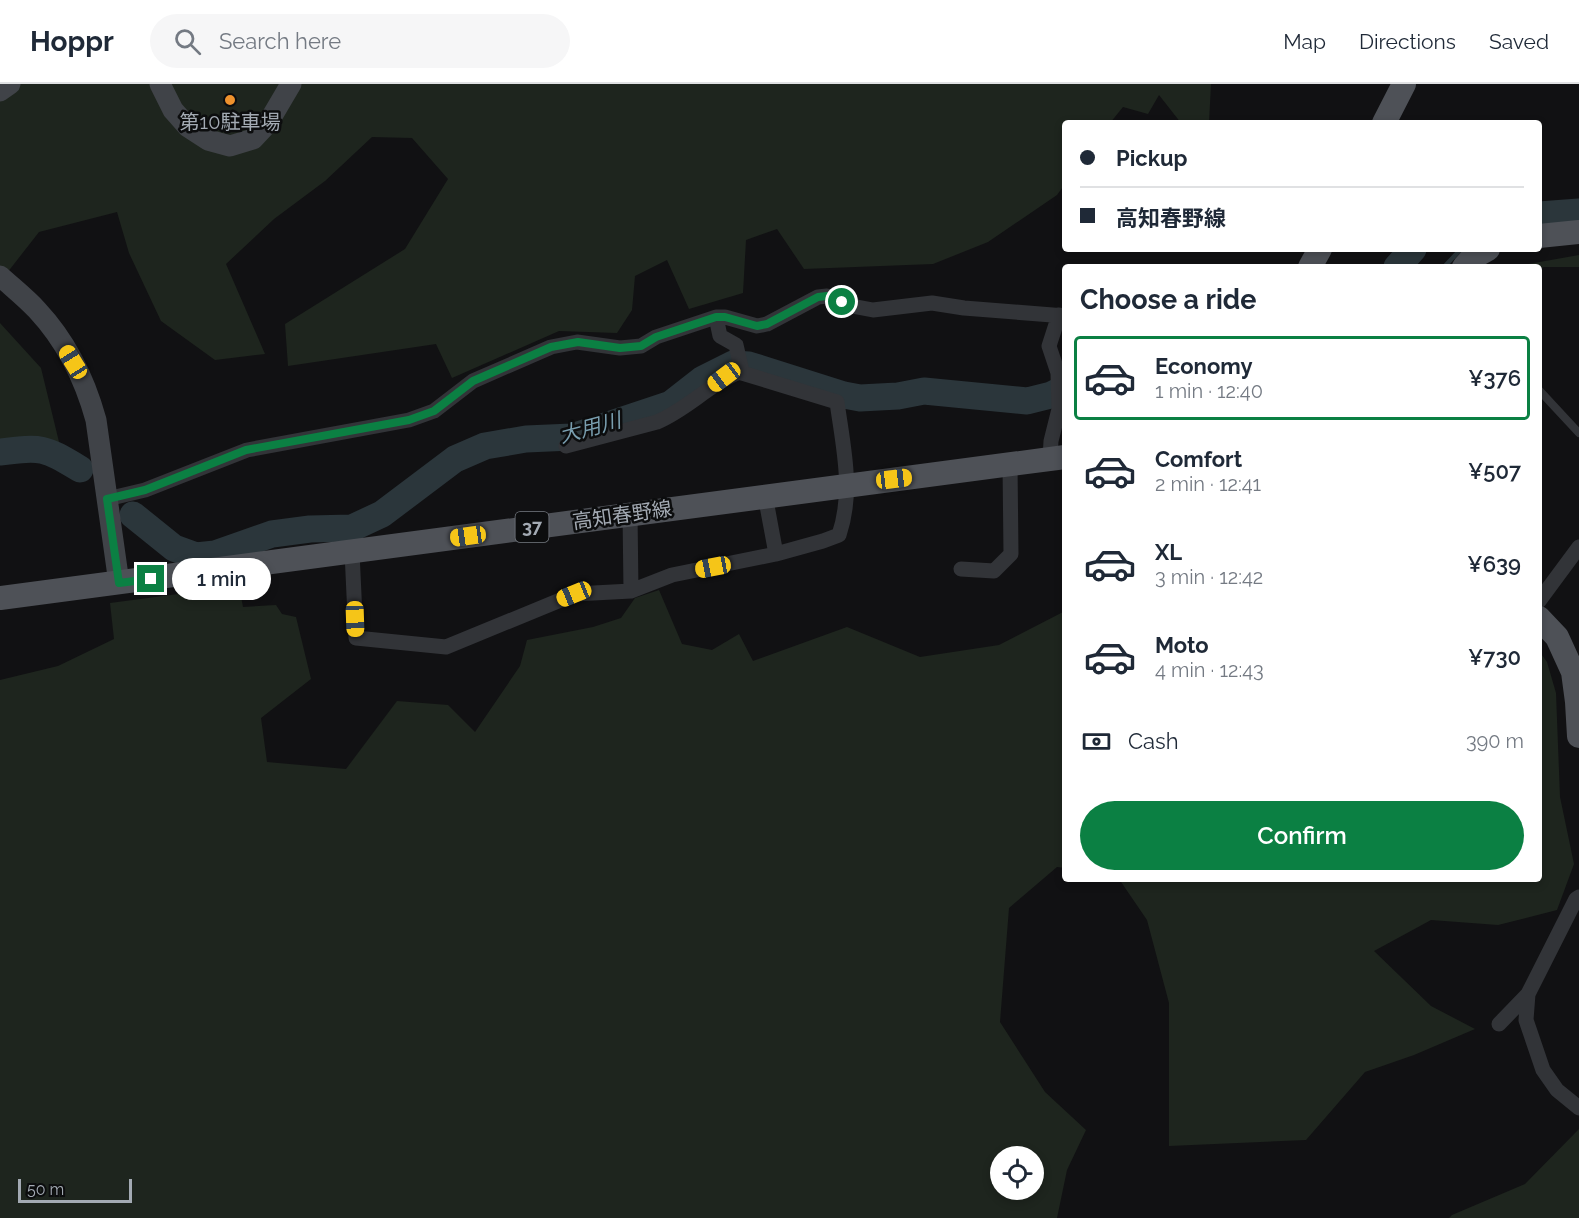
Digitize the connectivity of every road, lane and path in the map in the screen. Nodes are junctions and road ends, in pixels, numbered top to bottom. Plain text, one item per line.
1 (10, 84) edge
2 (160, 84) edge
3 (291, 84) edge
4 (1404, 84) edge
5 (0, 90) edge
6 (1386, 120) edge
7 (1579, 232) edge
8 (1542, 236) edge
9 (1483, 252) edge
10 (1467, 264) edge
11 (0, 276) edge
12 (1062, 316) edge
13 (716, 317) junction
14 (740, 364) junction
15 (1542, 393) edge
16 (1579, 432) edge
17 (566, 446) dead end
18 (1057, 458) edge
19 (1010, 464) junction
20 (848, 485) junction
21 (765, 495) junction
22 (107, 499) junction
23 (630, 513) junction
24 (1579, 547) edge
25 (352, 552) junction
26 (776, 554) junction
27 (961, 569) dead end
28 (119, 583) junction
29 (632, 591) junction
30 (1542, 597) edge
31 (0, 598) edge
32 (1542, 621) edge
33 (1579, 736) edge
34 (1579, 897) edge
35 (1528, 994) junction
36 (1499, 1023) dead end
37 (1579, 1108) edge

1 - 5 street
2 - 3 street
4 - 6 main road
7 - 8 main road
9 - 10 main road
11 - 22 street
12 - 13 street
12 - 18 street
13 - 14 street
13 - 22 street
14 - 17 street
14 - 20 street
15 - 16 lane
18 - 19 main road, 高知春野線 / 37
19 - 20 main road, 高知春野線 / 37
19 - 27 street
20 - 21 main road, 高知春野線 / 37
20 - 26 street
21 - 23 main road, 高知春野線 / 37
21 - 26 street
22 - 28 street
23 - 25 main road, 高知春野線 / 37
23 - 29 street
24 - 30 street
25 - 28 main road, 高知春野線 / 37
25 - 29 street
26 - 29 street
28 - 31 main road, 高知春野線 / 37
32 - 33 main road
34 - 35 street
35 - 36 street
35 - 37 street

